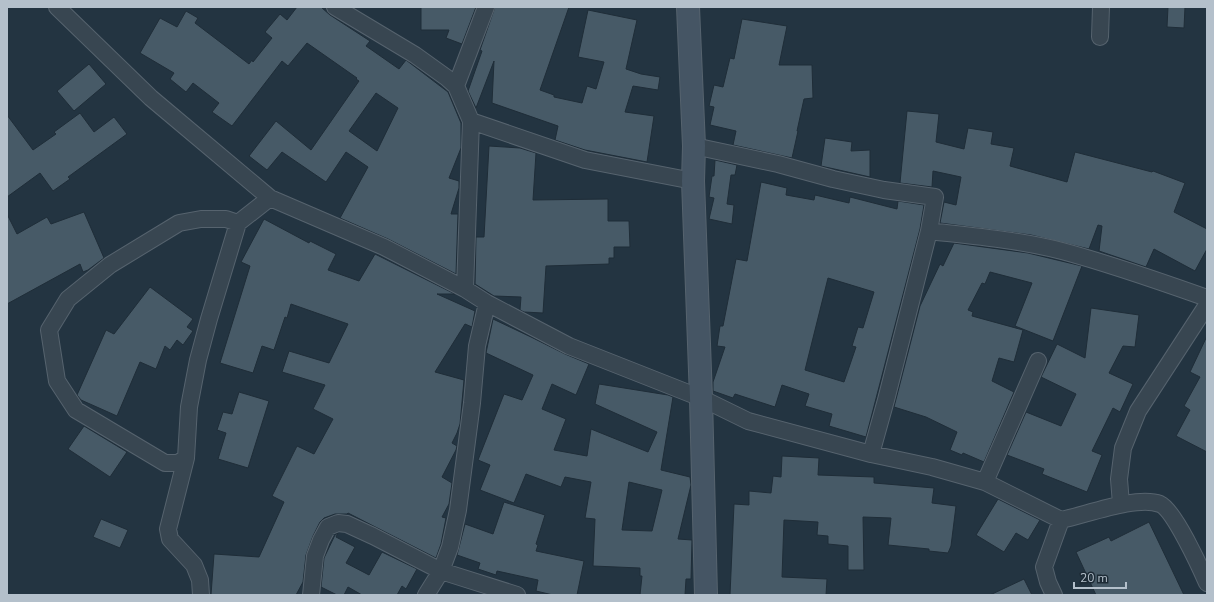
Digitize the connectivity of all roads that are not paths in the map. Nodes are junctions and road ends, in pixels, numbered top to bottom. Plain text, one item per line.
1 (57, 7) edge
2 (335, 7) edge
3 (486, 7) edge
4 (688, 7) edge
5 (1101, 7) edge
6 (1100, 37) dead end
7 (456, 86) junction
8 (471, 121) junction
9 (694, 146) junction
10 (692, 181) junction
11 (270, 198) junction
12 (238, 223) junction
13 (929, 231) junction
14 (465, 289) junction
15 (1207, 298) edge
16 (487, 303) junction
17 (1207, 305) edge
18 (1038, 361) dead end
19 (701, 398) junction
20 (871, 454) junction
21 (186, 458) junction
22 (985, 482) junction
23 (1120, 504) junction
24 (1061, 520) junction
25 (441, 571) junction
26 (1207, 583) edge
27 (201, 595) edge
28 (311, 595) edge
29 (426, 595) edge
30 (517, 595) edge
31 (706, 595) edge
32 (1054, 595) edge

1 - 11 street
2 - 7 street
3 - 7 street
4 - 9 street
5 - 6 street
7 - 8 street
8 - 10 street
8 - 14 street
9 - 10 street
9 - 13 street
10 - 19 street
11 - 12 street
11 - 14 street
12 - 21 street
12 - 21 street
13 - 15 street
13 - 20 street
14 - 16 street
16 - 19 street
16 - 25 street
17 - 23 street
18 - 22 street
19 - 20 street
19 - 31 street
20 - 22 street
21 - 27 street
22 - 24 street
23 - 24 street
23 - 26 street
24 - 32 street
25 - 28 street
25 - 29 street
25 - 30 street

